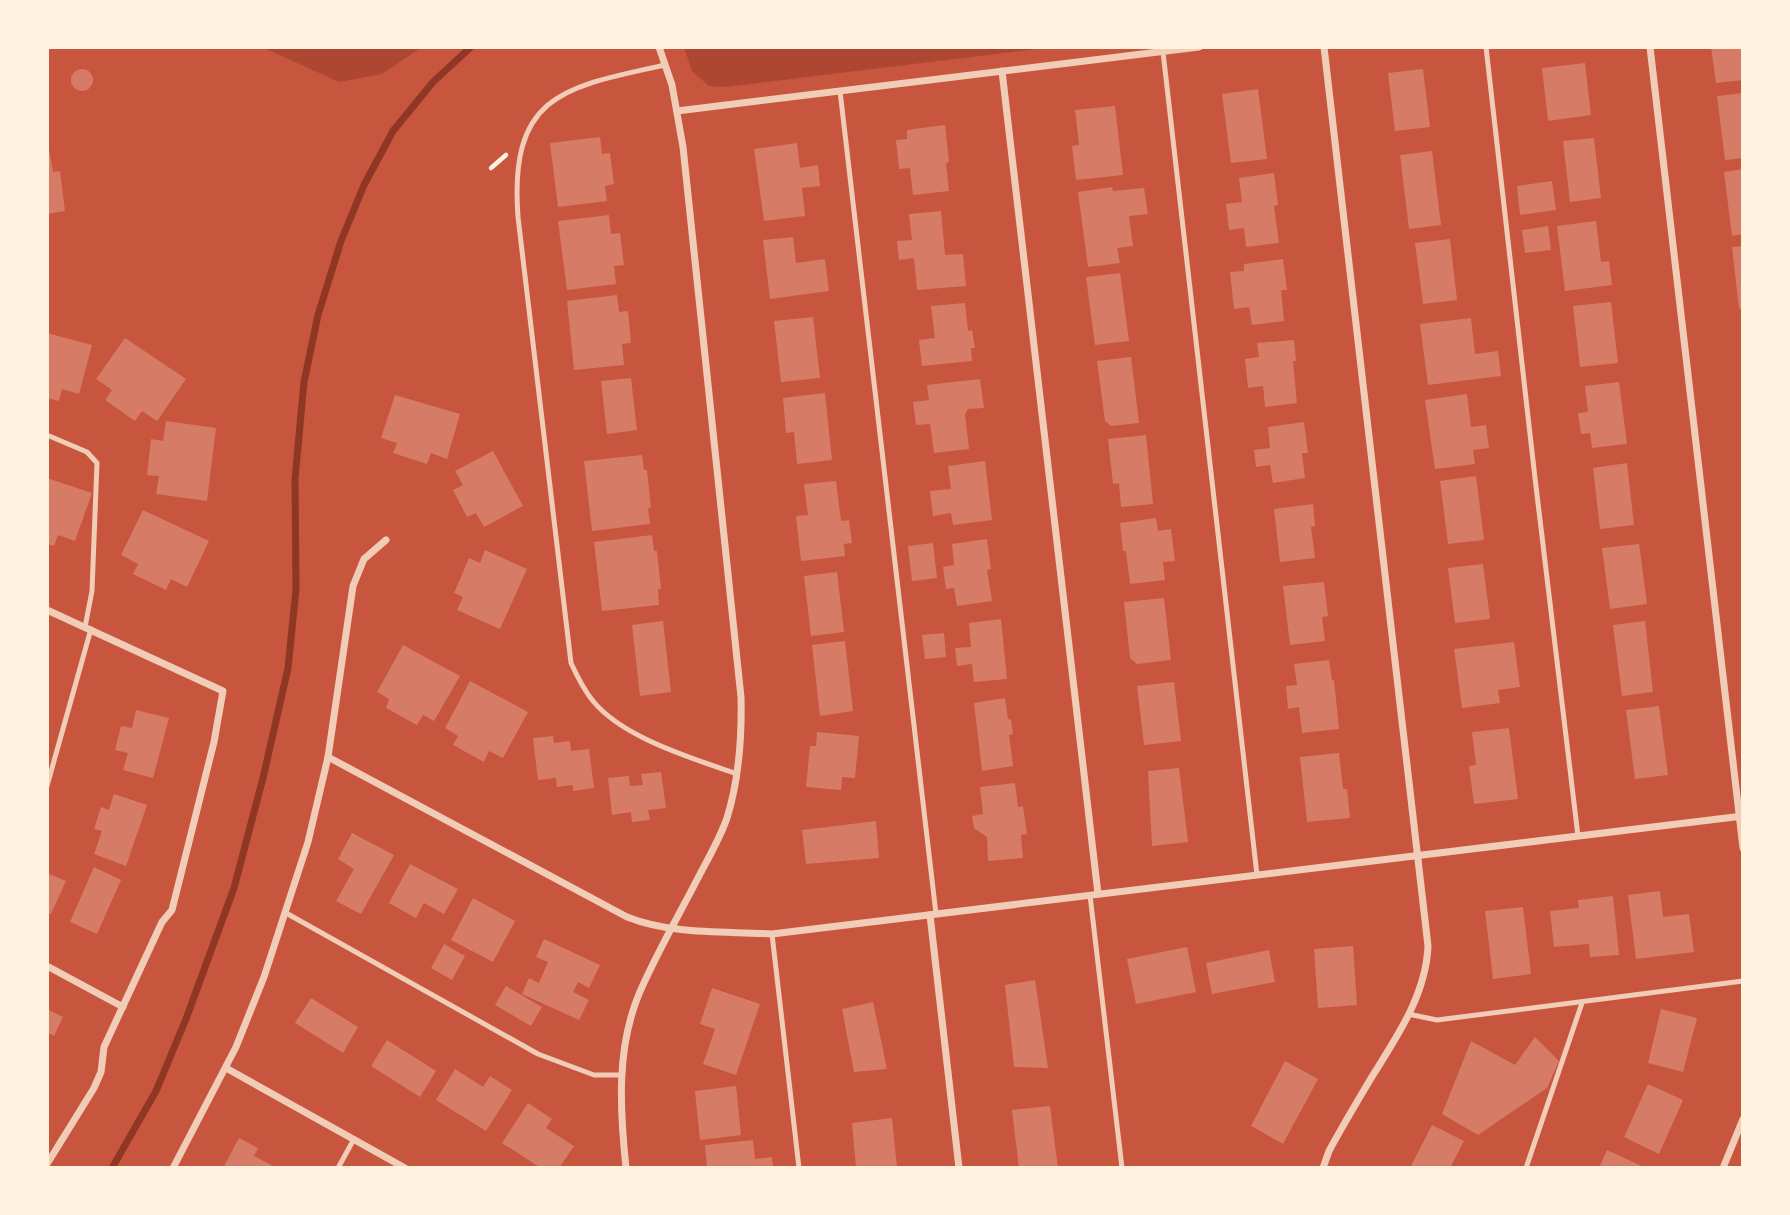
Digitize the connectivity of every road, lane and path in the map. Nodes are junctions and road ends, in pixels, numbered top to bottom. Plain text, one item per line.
1 (659, 47) edge
2 (1199, 47) edge
3 (1324, 47) edge
4 (1486, 47) edge
5 (1650, 47) edge
6 (1163, 52) junction
7 (665, 65) junction
8 (1002, 71) junction
9 (840, 91) junction
10 (677, 111) junction
11 (47, 435) edge
12 (386, 540) dead end
13 (47, 610) edge
14 (88, 628) junction
15 (57, 744) junction
16 (328, 757) junction
17 (47, 758) edge
18 (737, 774) junction
19 (47, 786) edge
20 (1741, 816) edge
21 (1578, 836) junction
22 (1743, 848) edge
23 (1418, 856) junction
24 (1257, 875) junction
25 (1094, 894) junction
26 (286, 913) junction
27 (933, 914) junction
28 (671, 929) junction
29 (772, 934) junction
30 (47, 966) edge
31 (1743, 981) edge
32 (1582, 1003) junction
33 (123, 1007) junction
34 (1408, 1014) junction
35 (226, 1068) junction
36 (622, 1075) junction
37 (1743, 1119) edge
38 (354, 1139) junction
39 (1743, 1144) edge
40 (1733, 1146) junction
41 (47, 1164) edge
42 (173, 1168) edge
43 (338, 1168) edge
44 (405, 1168) edge
45 (626, 1168) edge
46 (799, 1168) edge
47 (959, 1168) edge
48 (1122, 1168) edge
49 (1323, 1168) edge
50 (1527, 1168) edge
51 (1723, 1168) edge

1 - 7 street
2 - 6 street
3 - 23 street
4 - 21 lane
5 - 20 street
6 - 8 street
6 - 24 lane
7 - 10 street
7 - 18 lane
8 - 9 street
8 - 25 street
9 - 10 street
9 - 27 lane
10 - 18 street
11 - 14 lane
12 - 16 street
13 - 14 street
14 - 15 lane
14 - 33 street
15 - 17 lane
15 - 19 lane
16 - 26 street
16 - 28 street
18 - 28 street
20 - 21 street
20 - 22 street
21 - 23 street
23 - 24 street
23 - 34 street
24 - 25 street
25 - 27 street
25 - 48 lane
26 - 35 street
26 - 36 lane
27 - 29 street
27 - 47 street
28 - 29 street
28 - 36 street
29 - 46 lane
30 - 33 street
31 - 32 lane
32 - 34 lane
32 - 50 lane
33 - 41 street
34 - 49 street
35 - 38 street
35 - 42 street
36 - 45 street
37 - 40 street
38 - 43 lane
38 - 44 street
39 - 40 street
40 - 51 street

